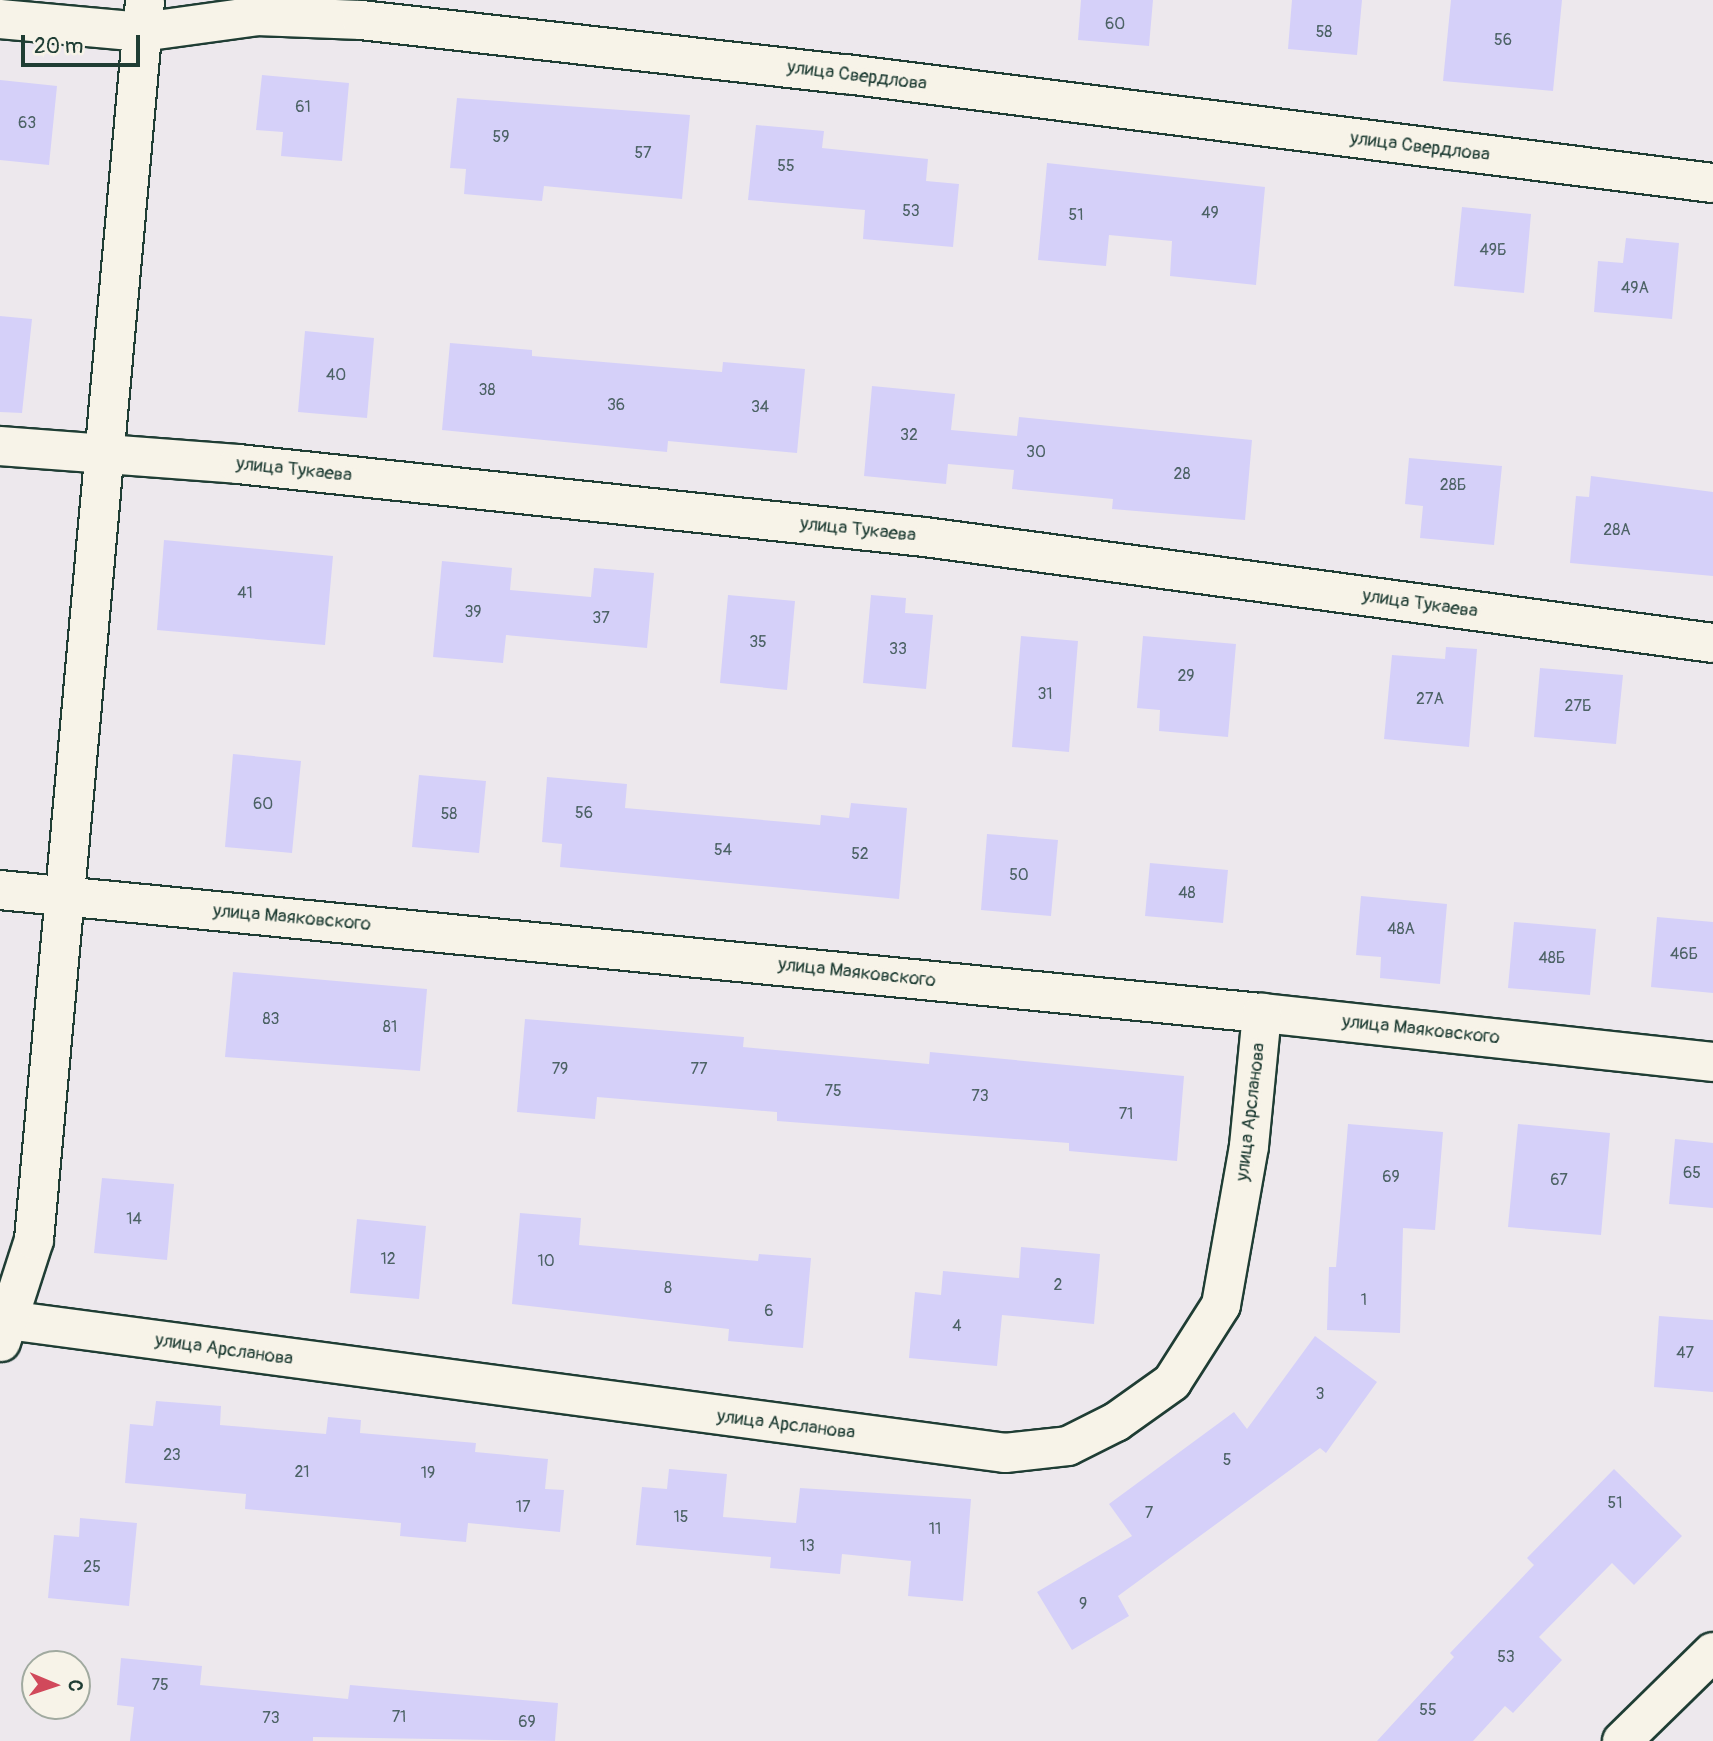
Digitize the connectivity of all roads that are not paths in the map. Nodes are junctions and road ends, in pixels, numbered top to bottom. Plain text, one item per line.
1 (144, 16) edge
2 (0, 19) edge
3 (1713, 183) edge
4 (0, 446) edge
5 (102, 454) junction
6 (1713, 643) edge
7 (0, 890) edge
8 (66, 897) junction
9 (1262, 1013) junction
10 (1713, 1062) edge
11 (1, 1328) edge
12 (1713, 1652) edge
13 (1622, 1741) edge

1 - 2 street, улица Свердлова
1 - 3 street, улица Свердлова
1 - 5 street
4 - 5 street, улица Тукаева
5 - 6 street, улица Тукаева
5 - 8 street
7 - 8 street, улица Маяковского
8 - 9 street, улица Маяковского
8 - 11 street
9 - 10 street, улица Маяковского
9 - 11 street, улица Арсланова
12 - 13 street

